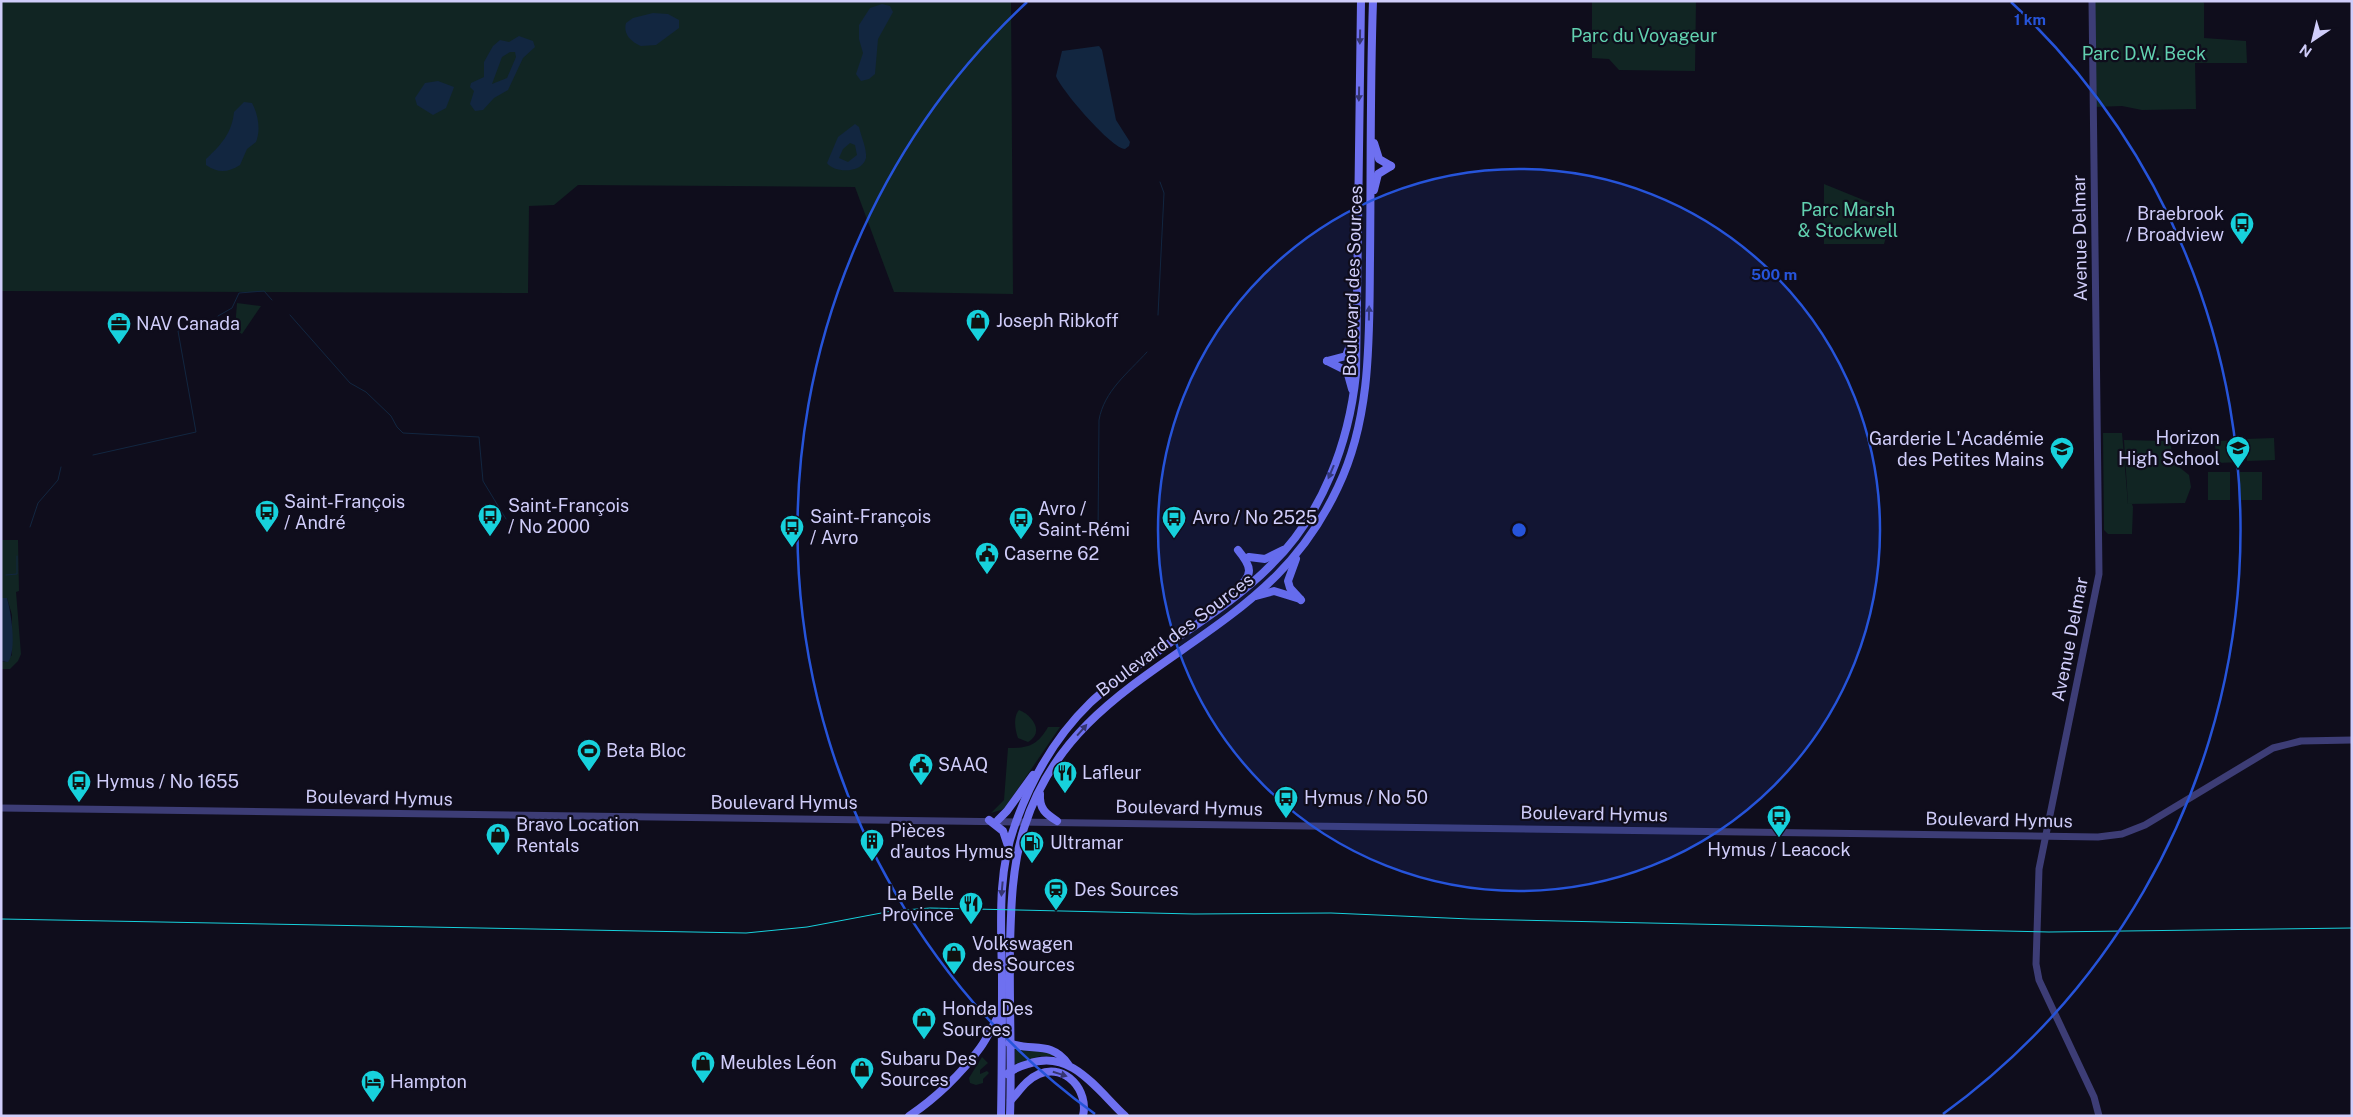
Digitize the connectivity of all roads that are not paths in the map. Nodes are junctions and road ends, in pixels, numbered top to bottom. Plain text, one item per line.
1 (1361, 1) edge
2 (1373, 1) edge
3 (2092, 1) edge
4 (1371, 133) junction
5 (1371, 204) junction
6 (1356, 324) junction
7 (1353, 393) junction
8 (1287, 548) junction
9 (1301, 548) junction
10 (1238, 550) dead end
11 (1249, 557) dead end
12 (1251, 598) junction
13 (1209, 615) junction
14 (2352, 740) edge
15 (1044, 762) junction
16 (1041, 790) junction
17 (1, 808) edge
18 (993, 820) junction
19 (1016, 821) junction
20 (1026, 821) junction
21 (1057, 821) junction
22 (2046, 836) junction
23 (1008, 848) junction
24 (1002, 1011) junction
25 (1009, 1043) junction
26 (1068, 1064) junction
27 (1009, 1072) junction
28 (1001, 1078) junction
29 (1011, 1100) junction
30 (909, 1116) edge
31 (1001, 1116) edge
32 (1010, 1116) edge
33 (1083, 1116) edge
34 (1125, 1116) edge
35 (2098, 1116) edge

1 -> 6 main road, Boulevard des Sources
2 - 4 main road, Boulevard des Sources
3 - 22 street, Avenue Delmar
4 - 5 main road, Boulevard des Sources
4 - 5 main road
9 -> 5 main road, Boulevard des Sources
6 - 7 main road, Boulevard des Sources
6 - 7 main road
7 -> 8 main road, Boulevard des Sources
8 - 11 main road
8 - 13 main road, Boulevard des Sources
9 - 12 main road, Boulevard des Sources
9 - 12 main road
10 - 13 main road
16 -> 12 main road, Boulevard des Sources
13 - 15 main road, Boulevard des Sources
14 - 22 street, Boulevard Hymus
15 - 18 main road
15 - 19 main road, Boulevard des Sources
16 - 20 main road, Boulevard des Sources
16 - 21 main road
17 - 18 street, Boulevard Hymus
18 - 19 street, Boulevard Hymus
18 - 23 main road
19 - 20 street, Boulevard Hymus
19 - 23 main road, Boulevard des Sources
20 - 21 street, Boulevard Hymus
20 - 25 main road, Boulevard des Sources
21 - 22 street, Boulevard Hymus
22 - 35 street, Avenue Delmar
23 -> 24 main road, Boulevard des Sources
24 - 28 main road, Boulevard des Sources
24 - 30 main road
25 - 26 main road
25 - 27 main road, Boulevard des Sources
26 - 27 main road
26 - 34 main road
27 - 28 main road
27 - 29 main road, Boulevard des Sources
28 - 31 main road, Boulevard des Sources
29 - 32 main road, Boulevard des Sources
29 -> 33 main road

